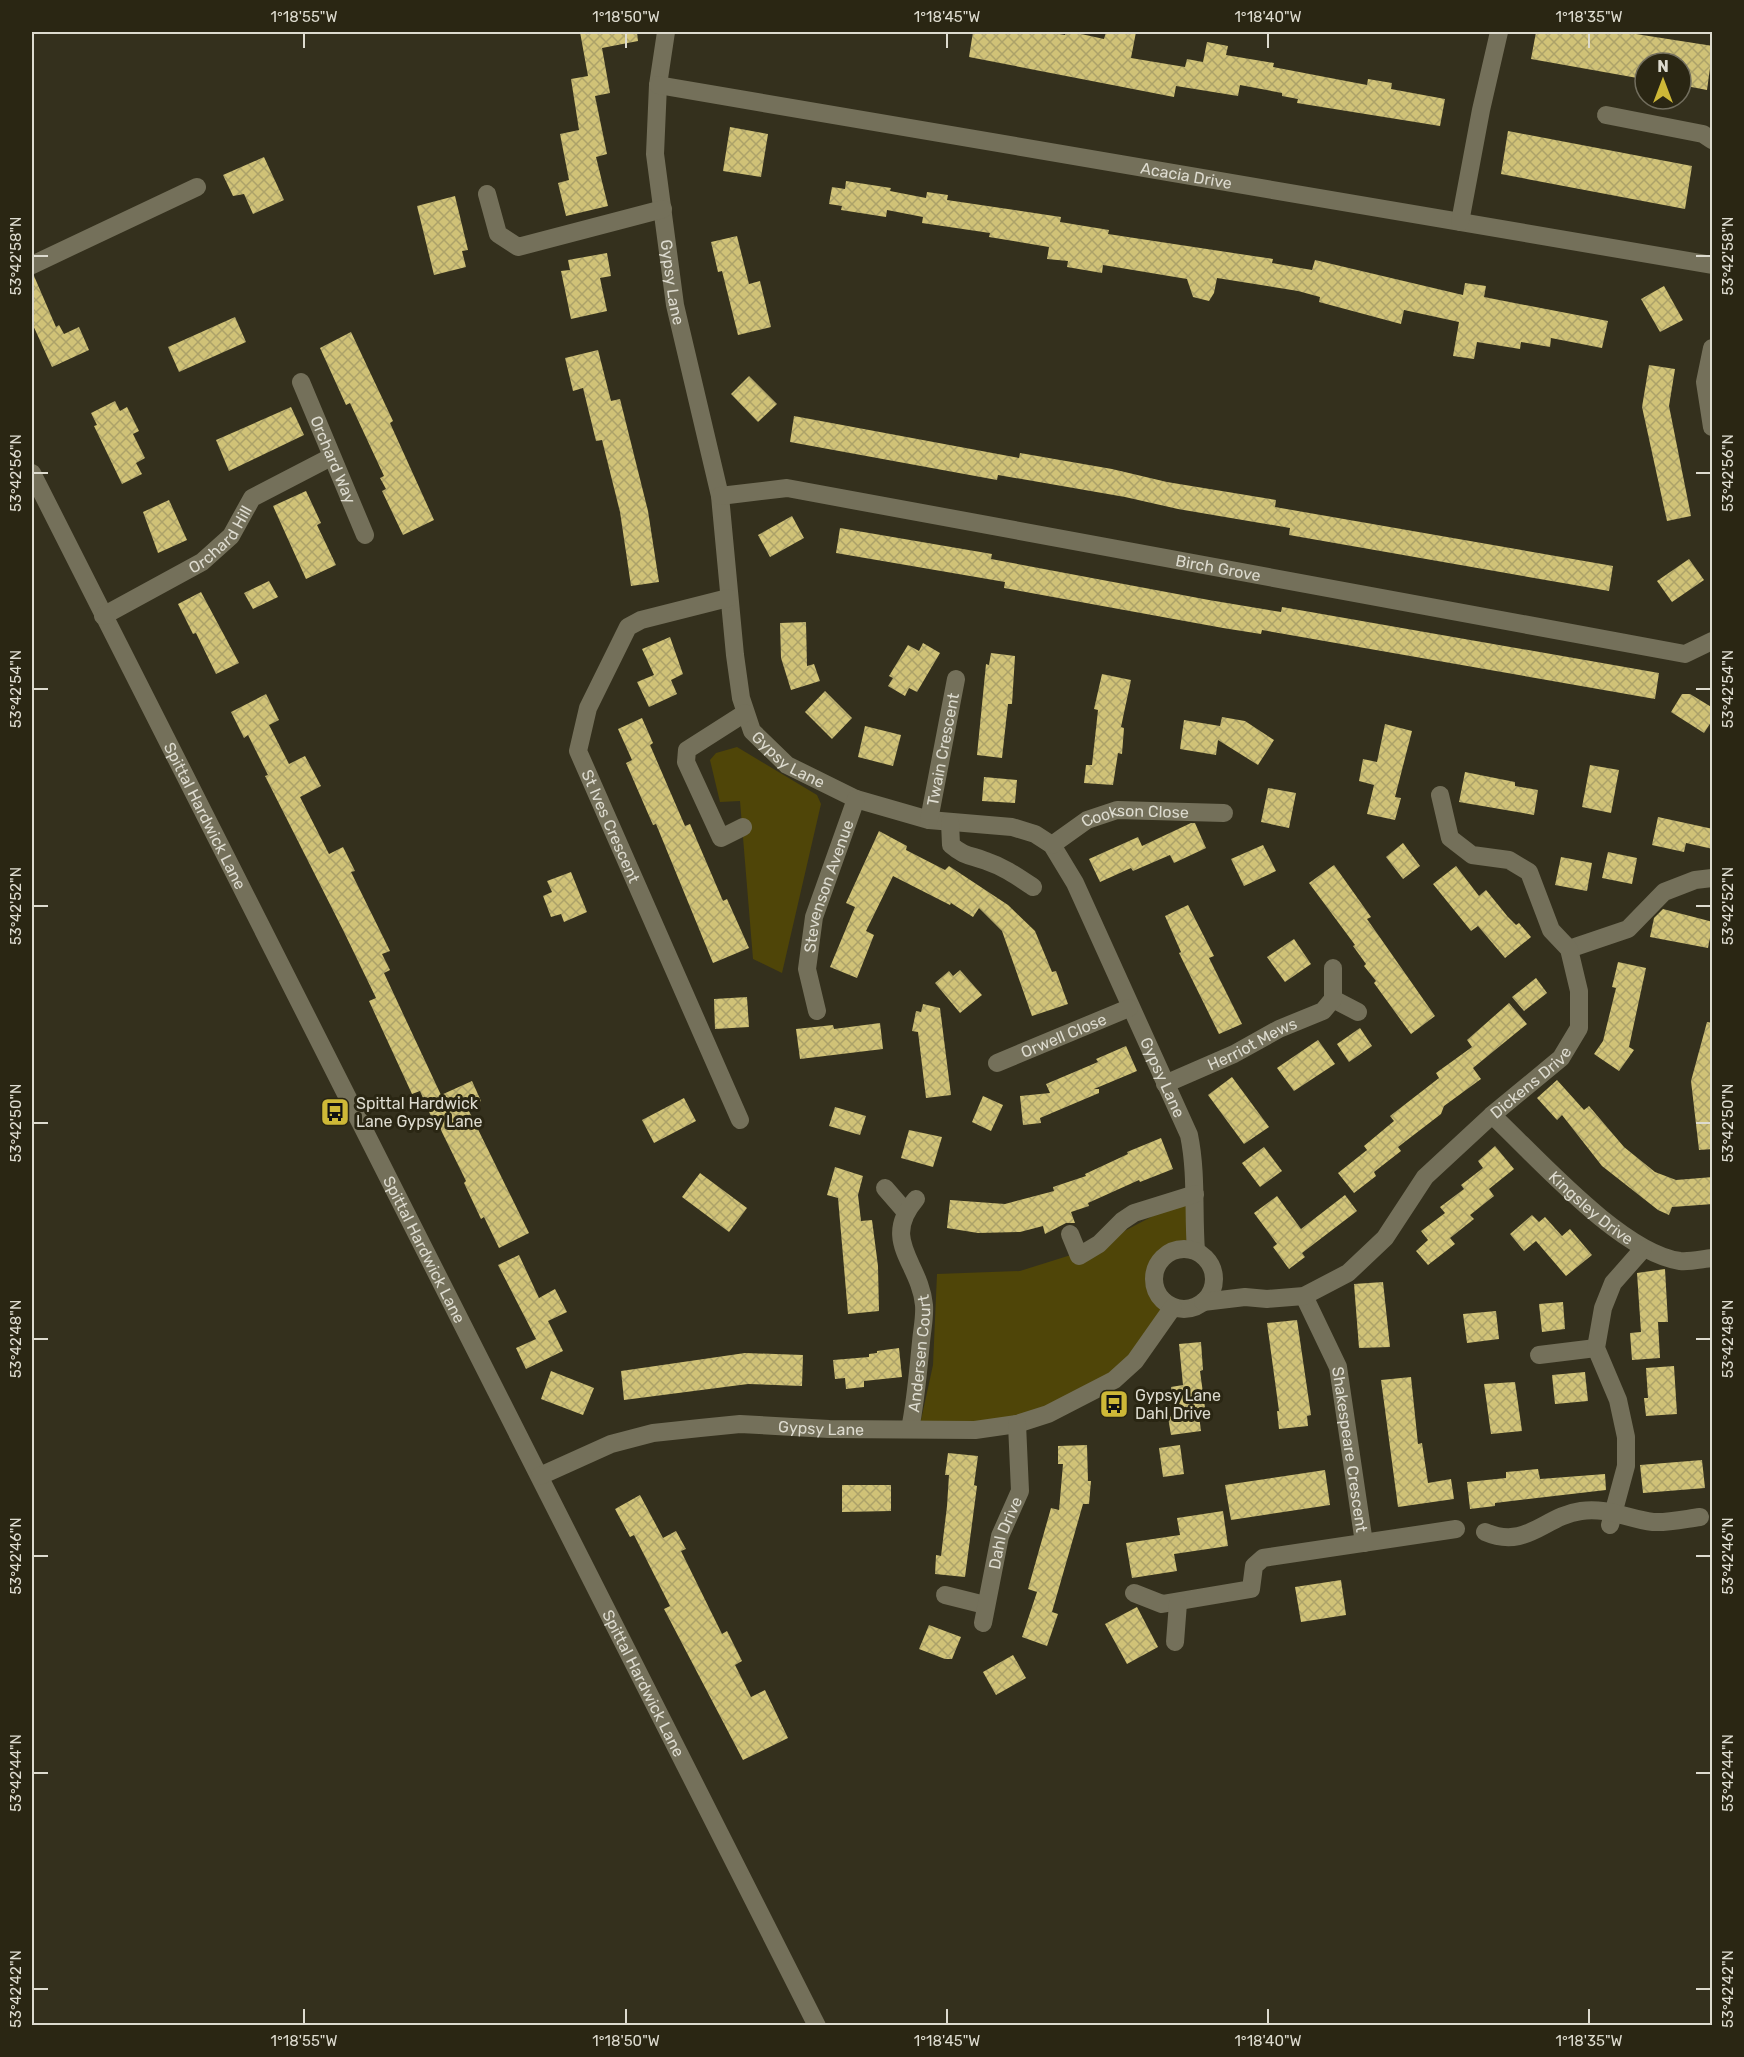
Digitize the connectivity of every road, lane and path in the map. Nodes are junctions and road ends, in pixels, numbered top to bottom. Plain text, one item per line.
1 (666, 32) edge
2 (1499, 32) edge
3 (658, 84) junction
4 (1606, 115) dead end
5 (1713, 140) edge
6 (197, 187) dead end
7 (487, 194) dead end
8 (663, 209) junction
9 (1460, 222) junction
10 (32, 265) edge
11 (1713, 265) edge
12 (1713, 348) edge
13 (301, 382) dead end
14 (1713, 427) edge
15 (332, 457) junction
16 (32, 473) edge
17 (720, 496) junction
18 (365, 535) dead end
19 (728, 598) junction
20 (103, 616) junction
21 (1713, 641) edge
22 (956, 679) dead end
23 (745, 713) junction
24 (1440, 795) dead end
25 (856, 799) junction
26 (1224, 813) dead end
27 (929, 820) junction
28 (950, 822) junction
29 (743, 827) dead end
30 (1052, 845) junction
31 (1713, 878) edge
32 (1033, 887) dead end
33 (1569, 949) junction
34 (1333, 968) dead end
35 (1333, 999) junction
36 (1129, 1008) junction
37 (817, 1011) dead end
38 (1358, 1012) dead end
39 (998, 1063) dead end
40 (1166, 1084) junction
41 (1492, 1115) junction
42 (740, 1120) dead end
43 (885, 1188) dead end
44 (1195, 1194) junction
45 (1193, 1215) junction
46 (1070, 1234) dead end
47 (1643, 1249) junction
48 (1173, 1251) junction
49 (1196, 1251) junction
50 (1713, 1258) edge
51 (1214, 1282) junction
52 (1304, 1296) junction
53 (1245, 1297) junction
54 (1203, 1302) junction
55 (1173, 1307) junction
56 (1596, 1348) junction
57 (1539, 1355) dead end
58 (1017, 1424) junction
59 (910, 1429) junction
60 (540, 1476) junction
61 (1700, 1517) dead end
62 (1612, 1518) junction
63 (1456, 1529) dead end
64 (1485, 1532) dead end
65 (1364, 1543) junction
66 (1134, 1593) dead end
67 (945, 1595) dead end
68 (1178, 1604) junction
69 (1175, 1642) dead end
70 (817, 2025) edge

1 - 3 street, Gypsy Lane
2 - 9 street
3 - 8 street, Gypsy Lane
3 - 9 street, Acacia Drive
4 - 5 street
6 - 10 street
7 - 8 street
8 - 17 street, Gypsy Lane
9 - 11 street, Acacia Drive
12 - 14 street
13 - 15 street, Orchard Way
15 - 18 street, Orchard Way
15 - 20 street, Orchard Hill
16 - 20 street, Spittal Hardwick Lane
17 - 19 street, Gypsy Lane
17 - 21 street, Birch Grove
19 - 23 street, Gypsy Lane
19 - 42 street, St Ives Crescent
20 - 60 street, Spittal Hardwick Lane
22 - 27 street, Twain Crescent
23 - 25 street, Gypsy Lane
23 - 29 street
24 - 33 street, Dickens Drive
25 - 27 street, Gypsy Lane
25 - 37 street, Stevenson Avenue
26 - 30 street, Cookson Close
27 - 28 street, Gypsy Lane
28 - 30 street, Gypsy Lane
28 - 32 street
30 - 36 street, Gypsy Lane
31 - 33 street
33 - 41 street, Dickens Drive
34 - 35 street
35 - 38 street
35 - 40 street, Herriot Mews
36 - 39 street, Orwell Close
36 - 40 street, Gypsy Lane
40 - 44 street, Gypsy Lane
41 - 47 street, Kingsley Drive
41 - 52 street, Dickens Drive
43 - 59 street, Andersen Court
44 - 45 street, Gypsy Lane
44 - 46 street
45 - 48 street, Gypsy Lane
45 - 49 street, Gypsy Lane
47 - 50 street, Kingsley Drive
47 - 56 street
48 - 49 street
48 - 55 street
49 - 51 street
51 - 53 street, Dickens Drive
51 - 54 street
52 - 53 street, Dickens Drive
52 - 65 street, Shakespeare Crescent
53 - 54 street, Dickens Drive
54 - 55 street
55 - 58 street, Gypsy Lane
56 - 57 street
56 - 62 street
58 - 59 street, Gypsy Lane
58 - 67 street, Dahl Drive
59 - 60 street, Gypsy Lane
60 - 70 street, Spittal Hardwick Lane
61 - 62 street
62 - 64 street
63 - 65 street
65 - 68 street, Shakespeare Crescent
66 - 68 street, Shakespeare Crescent
68 - 69 street

